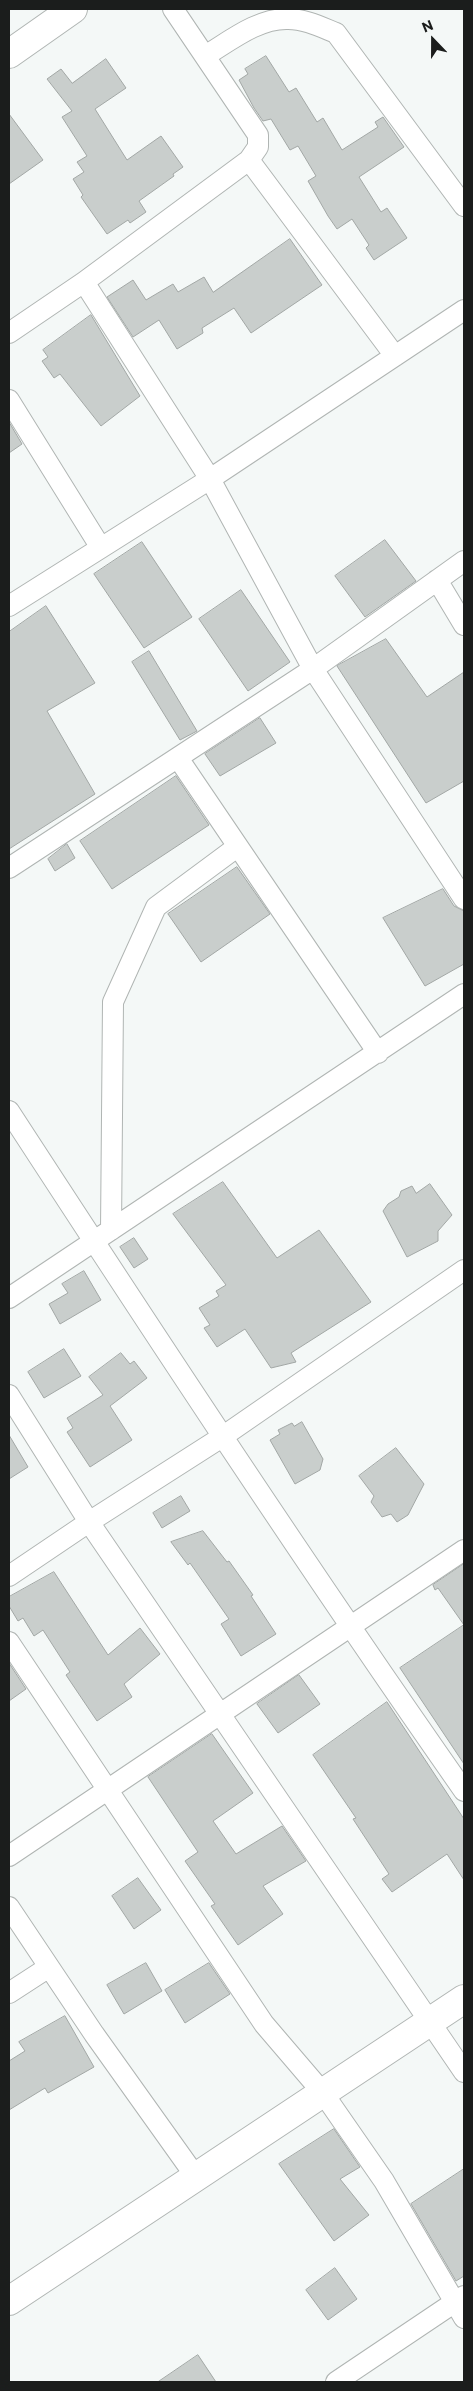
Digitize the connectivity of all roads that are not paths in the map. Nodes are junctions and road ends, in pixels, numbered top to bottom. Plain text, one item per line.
1 (73, 9) edge
2 (173, 9) edge
3 (9, 52) edge
4 (205, 56) junction
5 (249, 160) junction
6 (464, 206) edge
7 (84, 282) junction
8 (464, 310) edge
9 (9, 334) edge
10 (395, 356) junction
11 (9, 400) edge
12 (210, 479) junction
13 (101, 548) junction
14 (464, 560) edge
15 (437, 580) junction
16 (9, 606) edge
17 (464, 625) edge
18 (313, 669) junction
19 (178, 758) junction
20 (237, 847) junction
21 (9, 868) edge
22 (464, 899) edge
23 (464, 994) edge
24 (378, 1052) junction
25 (9, 1111) edge
26 (111, 1230) junction
27 (94, 1241) junction
28 (464, 1270) edge
29 (9, 1298) edge
30 (9, 1395) edge
31 (222, 1437) junction
32 (89, 1522) junction
33 (464, 1550) edge
34 (9, 1576) edge
35 (350, 1627) junction
36 (9, 1642) edge
37 (220, 1714) junction
38 (108, 1790) junction
39 (464, 1791) edge
40 (9, 1856) edge
41 (9, 1907) edge
42 (49, 1967) junction
43 (9, 1993) edge
44 (464, 1999) edge
45 (430, 2022) junction
46 (464, 2072) edge
47 (323, 2093) junction
48 (196, 2177) junction
49 (9, 2301) edge
50 (461, 2306) edge
51 (336, 2382) edge

1 - 3 street
2 - 4 street
4 - 5 street
4 - 6 street
5 - 7 street
5 - 10 street
7 - 9 street
7 - 12 street
8 - 10 street
10 - 12 street
11 - 13 street
12 - 13 street
12 - 18 street
13 - 16 street
14 - 15 street
15 - 17 street
15 - 18 street
18 - 19 street
18 - 22 street
19 - 20 street
19 - 21 street
20 - 24 street
20 - 26 street
23 - 24 street
24 - 26 street
25 - 27 street
26 - 27 street
27 - 29 street
27 - 31 street
28 - 31 street
30 - 32 street
31 - 32 street
31 - 35 street
32 - 34 street
32 - 37 street
33 - 35 street
35 - 37 street
35 - 39 street
36 - 38 street
37 - 38 street
37 - 45 street
38 - 40 street
38 - 47 street
41 - 42 street
42 - 43 street
42 - 48 street
44 - 45 street
45 - 46 street
45 - 47 street
47 - 48 street
47 - 50 street
48 - 49 street
50 - 51 street

